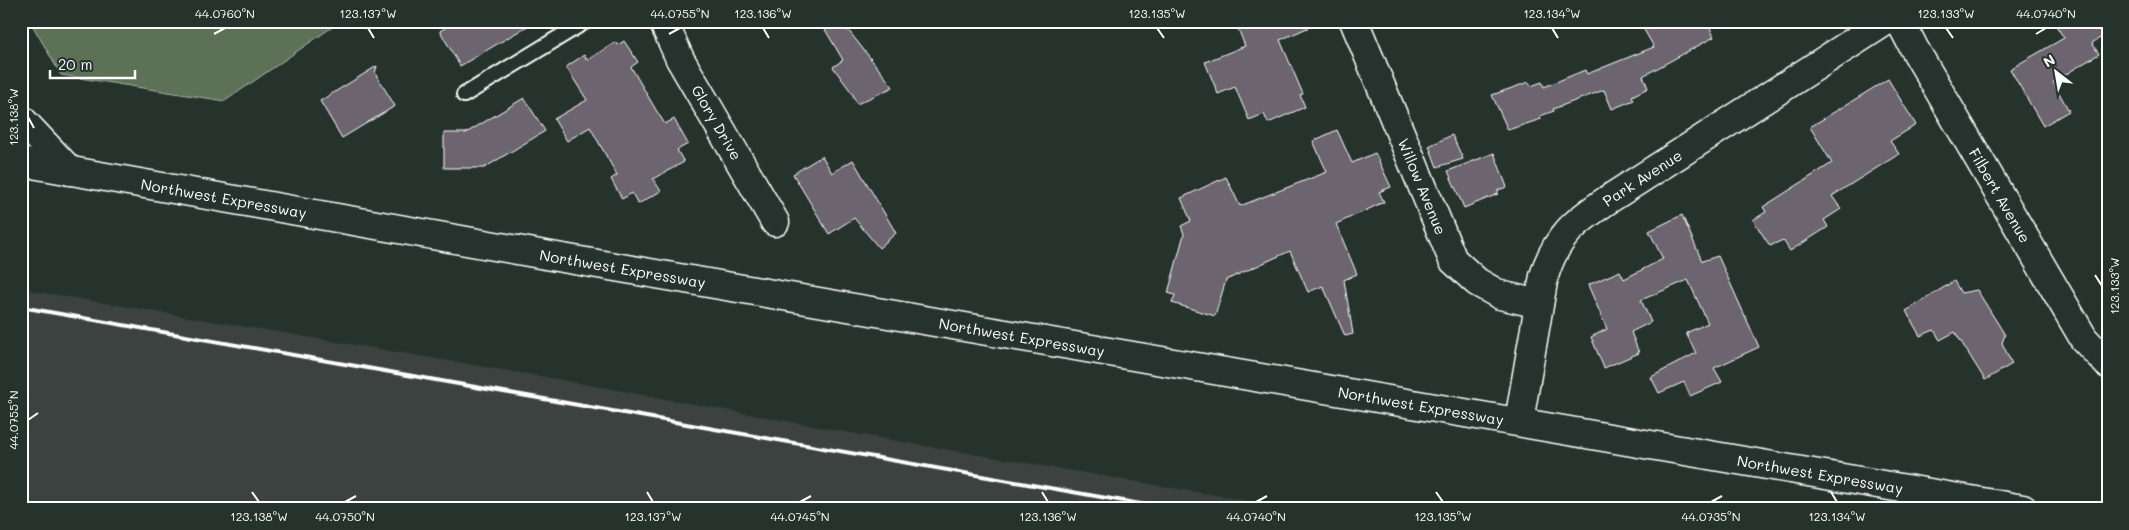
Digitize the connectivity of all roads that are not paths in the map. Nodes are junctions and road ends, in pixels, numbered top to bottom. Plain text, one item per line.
1 (586, 21) edge
2 (663, 21) edge
3 (1354, 21) edge
4 (1886, 21) edge
5 (1900, 21) edge
6 (464, 95) dead end
7 (21, 119) edge
8 (21, 162) edge
9 (70, 171) junction
10 (775, 222) dead end
11 (1539, 304) junction
12 (2108, 364) edge
13 (1519, 421) junction
14 (2023, 509) edge

1 - 6 lane
2 - 10 main road, Glory Drive
3 - 11 main road, Willow Avenue
4 - 11 main road, Park Avenue
5 - 12 main road, Filbert Avenue
7 - 9 main road
8 - 9 main road, Northwest Expressway
9 - 13 main road, Northwest Expressway
11 - 13 main road, Park Avenue
13 - 14 main road, Northwest Expressway

